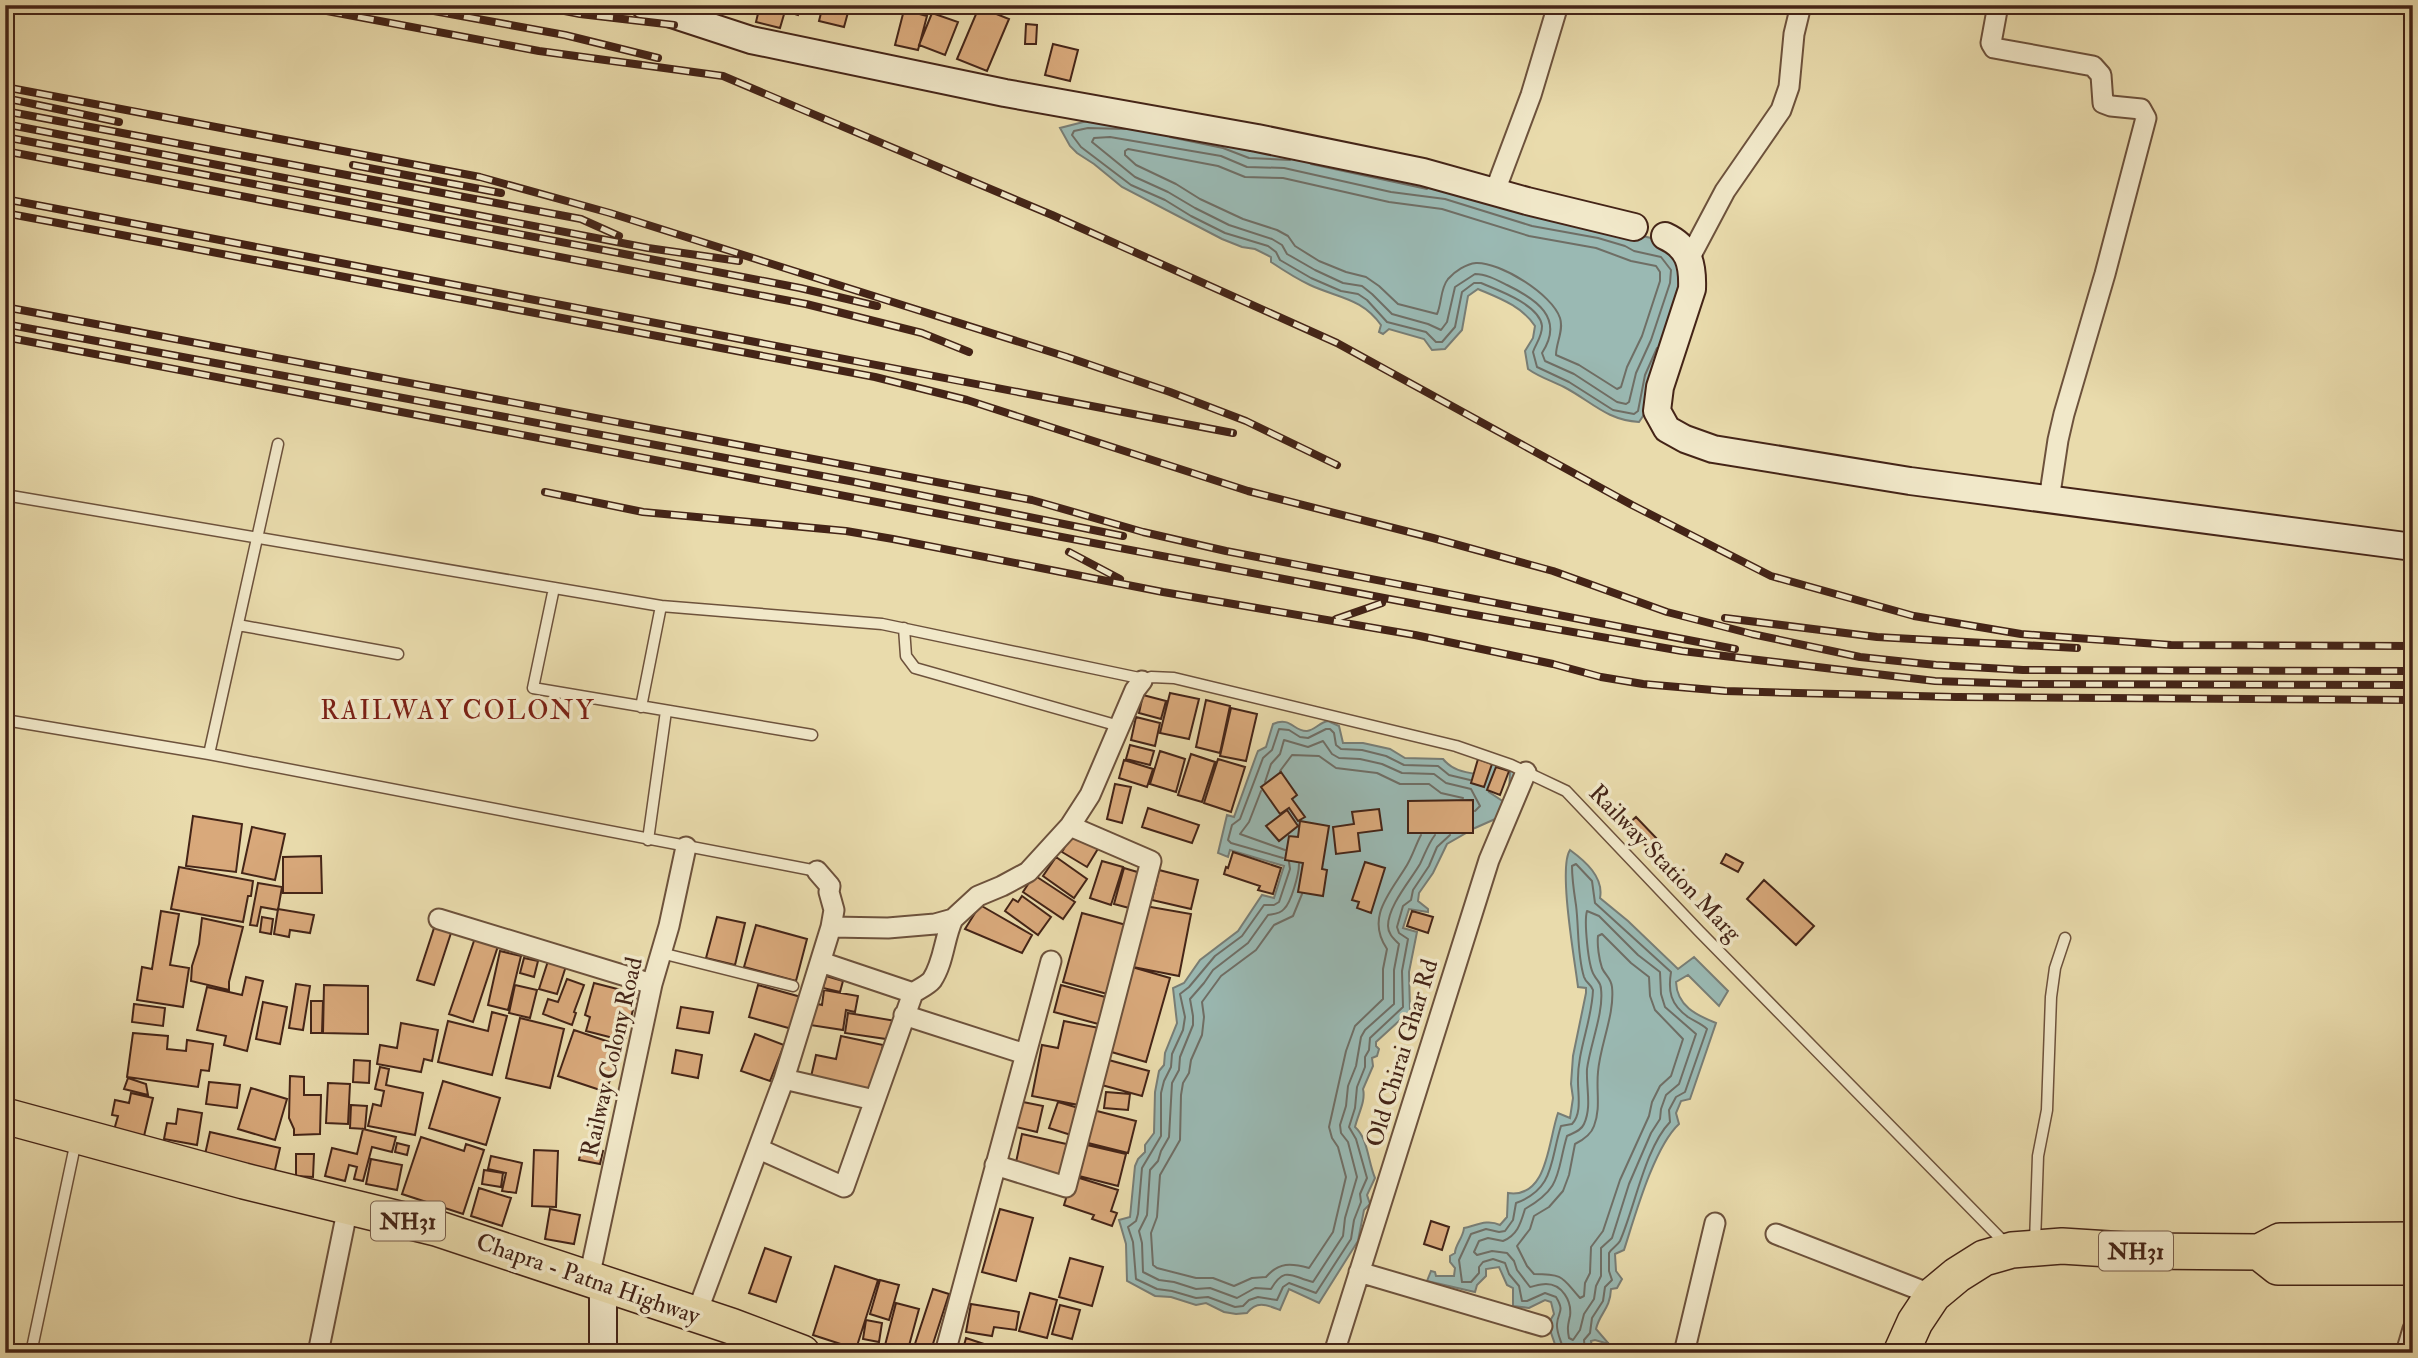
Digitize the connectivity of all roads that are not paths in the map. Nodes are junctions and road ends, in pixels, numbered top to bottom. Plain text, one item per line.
1 (1558, 5) edge
2 (1801, 5) edge
3 (1998, 5) edge
4 (652, 7) edge
5 (1495, 191) junction
6 (1634, 227) joint
7 (1665, 236) joint
8 (1689, 259) junction
9 (278, 444) dead end
10 (5, 495) edge
11 (2049, 500) junction
12 (257, 537) junction
13 (2413, 547) edge
14 (554, 588) junction
15 (661, 606) junction
16 (238, 625) junction
17 (904, 628) junction
18 (398, 654) dead end
19 (1143, 680) junction
20 (642, 707) junction
21 (666, 711) junction
22 (5, 720) edge
23 (1119, 726) junction
24 (811, 735) dead end
25 (209, 754) junction
26 (1526, 772) junction
27 (1070, 826) junction
28 (648, 840) junction
29 (686, 847) junction
30 (817, 871) joint
31 (439, 919) dead end
32 (953, 919) junction
33 (831, 928) junction
34 (2065, 938) dead end
35 (661, 953) junction
36 (1051, 961) dead end
37 (821, 962) junction
38 (653, 984) junction
39 (793, 986) dead end
40 (913, 992) junction
41 (904, 1015) junction
42 (1025, 1054) junction
43 (784, 1079) junction
44 (874, 1100) junction
45 (5, 1116) edge
46 (77, 1135) junction
47 (759, 1149) junction
48 (995, 1165) junction
49 (348, 1207) junction
50 (1715, 1223) dead end
51 (1776, 1234) dead end
52 (2413, 1240) edge
53 (2024, 1249) junction
54 (2259, 1252) junction
55 (2413, 1267) edge
56 (1359, 1272) junction
57 (596, 1281) junction
58 (1933, 1295) junction
59 (696, 1315) junction
60 (1542, 1326) dead end
61 (2413, 1329) edge
62 (31, 1353) edge
63 (318, 1353) edge
64 (603, 1353) edge
65 (802, 1353) edge
66 (945, 1353) edge
67 (1334, 1353) edge
68 (1684, 1353) edge
69 (1901, 1353) edge
70 (2406, 1353) edge

1 - 5 street
2 - 8 street
3 - 11 street
4 - 5 street
5 - 6 street
6 - 7 street
7 - 8 street
8 - 11 street
9 - 12 lane
10 - 12 lane, Railway Station Marg
11 - 13 street
12 - 14 lane, Railway Station Marg
12 - 16 lane
14 - 15 lane, Railway Station Marg
14 - 20 lane
15 - 17 lane, Railway Station Marg
15 - 20 lane
16 - 18 lane
16 - 25 lane
17 - 19 lane, Railway Station Marg
17 - 23 lane
19 - 23 street
19 - 26 lane, Railway Station Marg
20 - 21 lane
21 - 24 lane
21 - 28 lane
22 - 25 lane
23 - 27 street
25 - 28 lane
26 - 53 lane, Railway Station Marg
26 - 56 street, Old Chirai Ghar Rd
27 - 32 street
27 - 48 street
28 - 29 lane
29 - 30 lane
29 - 35 street, Railway Colony Road
30 - 33 street
31 - 38 street
32 - 33 street
32 - 40 street
33 - 37 street
34 - 53 lane
35 - 38 street, Railway Colony Road
35 - 39 lane
36 - 42 street
37 - 40 street
37 - 43 street
38 - 57 street, Railway Colony Road
40 - 41 street
41 - 42 street
41 - 44 street
42 - 48 street
43 - 44 street
43 - 47 street
44 - 47 street
45 - 46 highway, Chapra - Patna Highway / NH31
46 - 49 highway, Chapra - Patna Highway / NH31
46 - 62 lane
47 - 59 street
48 - 66 street
49 - 57 highway, Chapra - Patna Highway / NH31
49 - 63 street
50 - 68 street
51 - 58 street
52 - 54 highway, NH31
53 - 54 highway, NH31
53 - 58 highway, NH31
54 - 55 highway, NH31
56 - 60 street
56 - 67 street, Old Chirai Ghar Rd
57 - 59 highway, Chapra - Patna Highway / NH31
57 - 64 street
58 - 69 highway, NH31
59 - 65 highway, Chapra - Patna Highway / NH31
61 - 70 street

